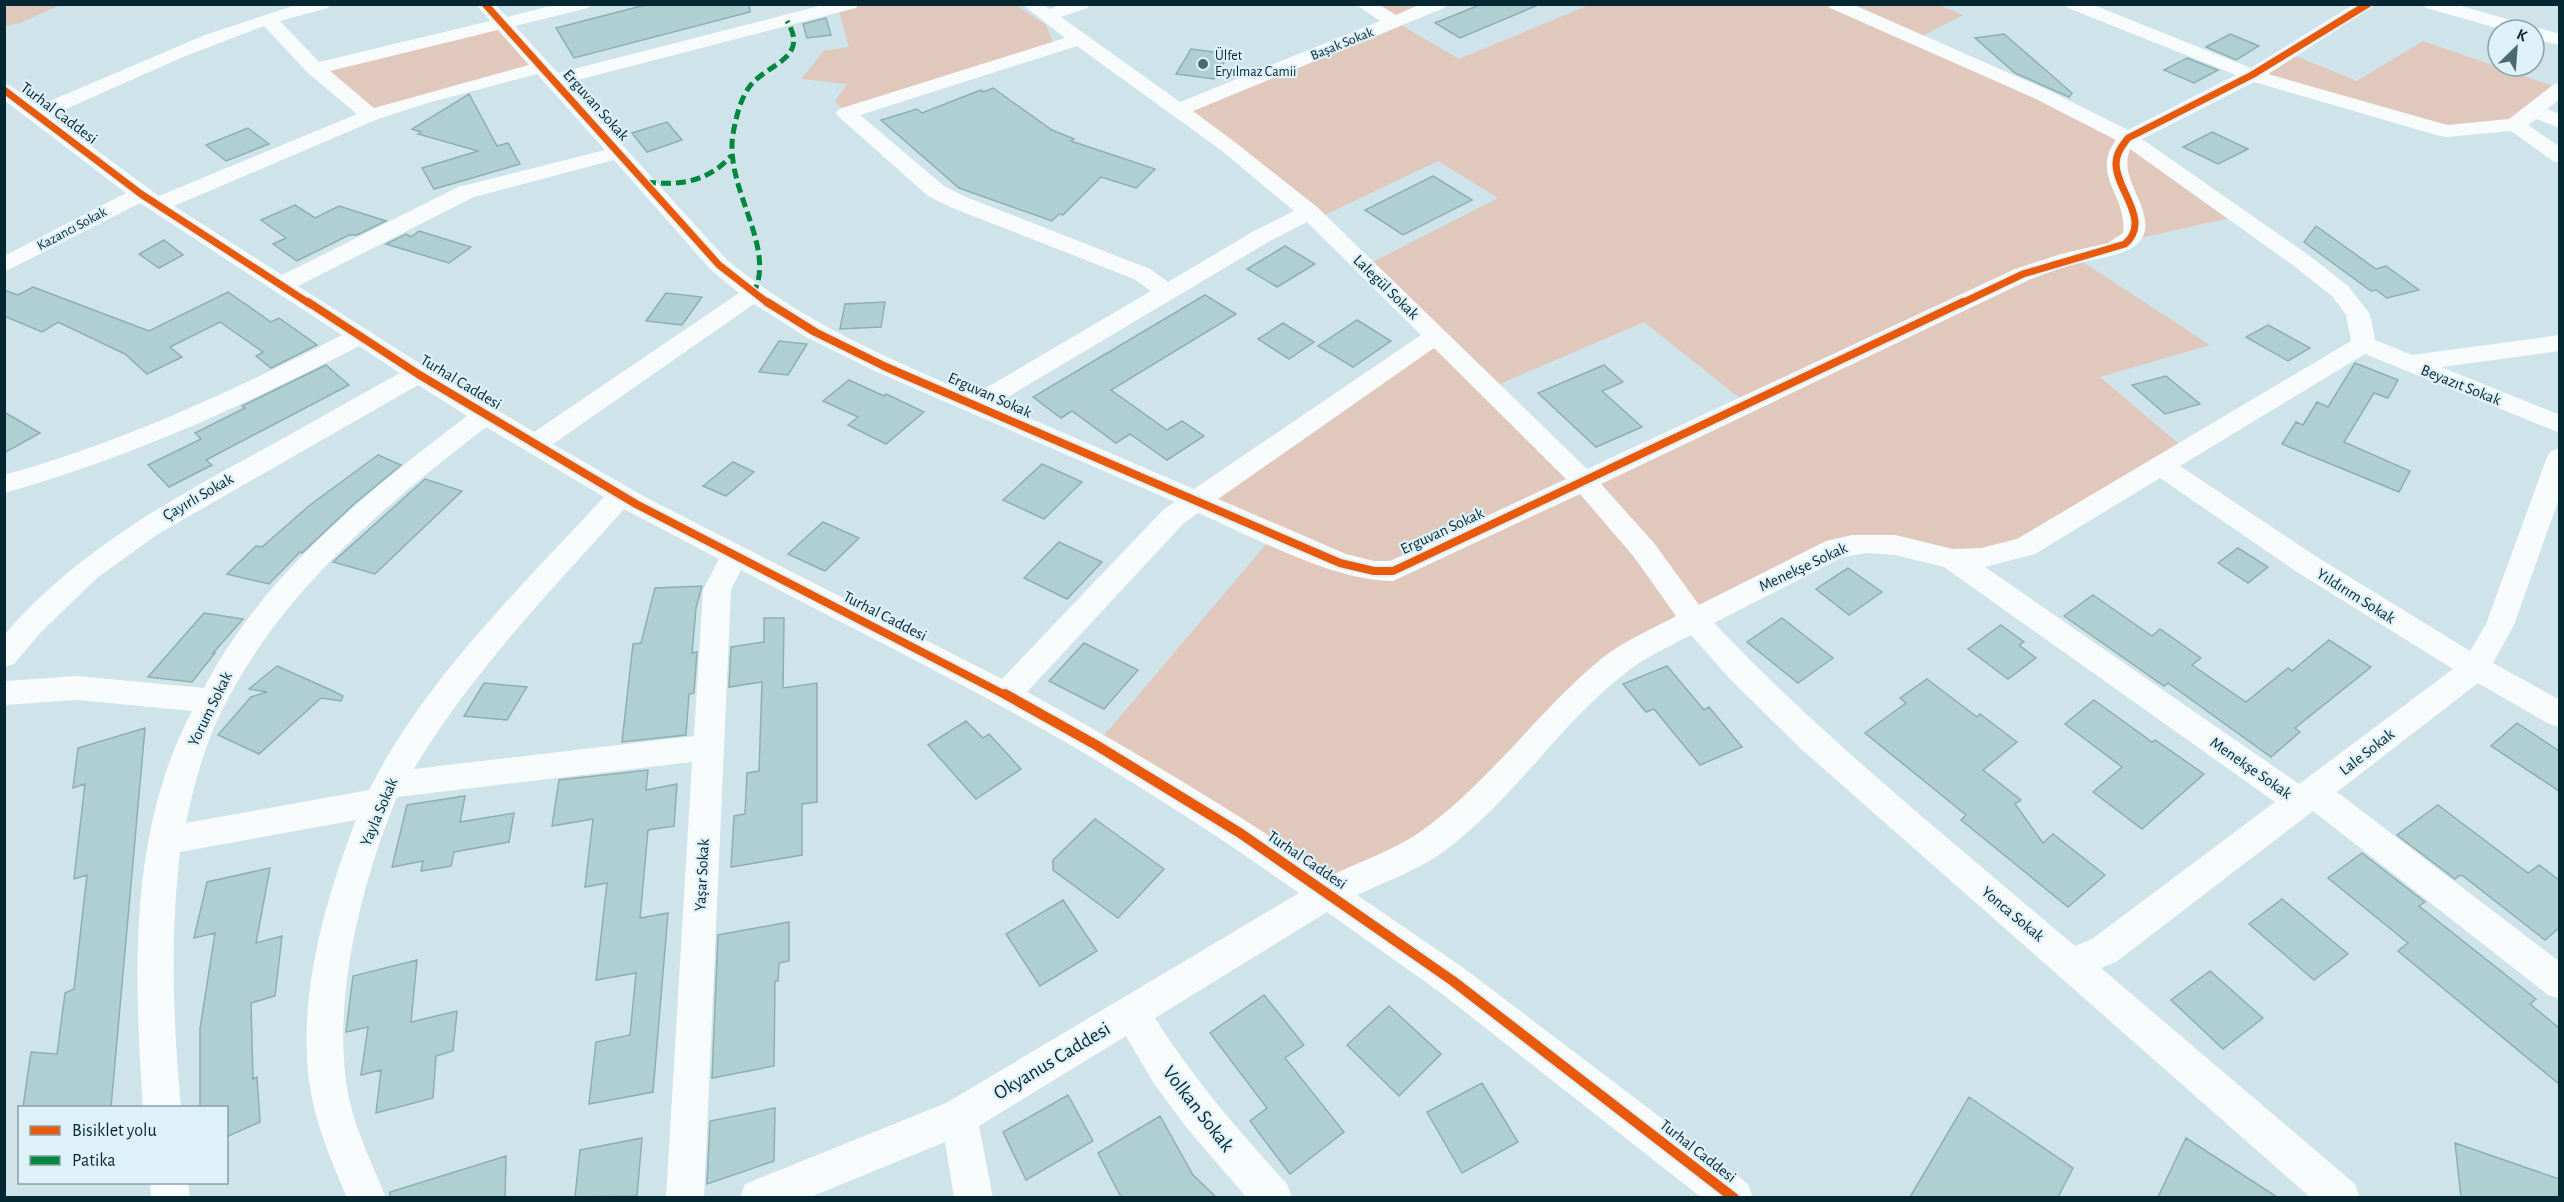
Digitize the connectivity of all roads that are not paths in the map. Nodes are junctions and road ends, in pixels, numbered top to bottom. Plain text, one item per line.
1 (322, 4) edge
2 (485, 4) edge
3 (582, 4) edge
4 (850, 4) edge
5 (1081, 4) edge
6 (1364, 4) edge
7 (1438, 4) edge
8 (1836, 4) edge
9 (2074, 4) edge
10 (2368, 4) edge
11 (2432, 4) edge
12 (1039, 10) edge
13 (267, 18) junction
14 (2486, 19) edge
15 (1395, 22) junction
16 (502, 24) junction
17 (1080, 39) junction
18 (315, 69) junction
19 (548, 74) junction
20 (2252, 75) junction
21 (2559, 89) edge
22 (17, 106) edge
23 (1179, 110) junction
24 (2533, 110) junction
25 (371, 115) junction
26 (2559, 122) edge
27 (2515, 125) junction
28 (2128, 138) junction
29 (619, 153) junction
30 (2559, 157) edge
31 (149, 199) junction
32 (1309, 212) junction
33 (4, 265) edge
34 (281, 285) junction
35 (1167, 292) junction
36 (753, 294) junction
37 (360, 336) junction
38 (1436, 336) junction
39 (2559, 343) edge
40 (2363, 344) junction
41 (2408, 364) junction
42 (418, 374) junction
43 (975, 405) junction
44 (485, 415) junction
45 (2559, 425) edge
46 (535, 444) junction
47 (2559, 458) edge
48 (2161, 466) junction
49 (1584, 481) junction
50 (4, 484) edge
51 (621, 496) junction
52 (1195, 501) junction
53 (734, 556) junction
54 (1953, 559) junction
55 (1694, 620) junction
56 (4, 656) edge
57 (2475, 669) junction
58 (4, 693) edge
59 (1006, 695) junction
60 (212, 701) junction
61 (2559, 715) edge
62 (708, 747) junction
63 (384, 793) junction
64 (2307, 798) junction
65 (164, 841) junction
66 (1329, 893) junction
67 (2071, 963) junction
68 (2559, 983) edge
69 (1132, 1013) junction
70 (162, 1106) edge
71 (959, 1117) junction
72 (367, 1197) edge
73 (685, 1197) edge
74 (759, 1197) edge
75 (974, 1197) edge
76 (1273, 1197) edge
77 (1734, 1197) edge
78 (2341, 1197) edge

1 - 13 street
2 - 16 street, Erguvan Sokak
3 - 16 street
4 - 19 street, Kazancı Sokak
5 - 12 street
6 - 15 street
7 - 15 street, Başak Sokak
8 - 28 street
9 - 20 street
10 - 20 street
11 - 14 street
12 - 17 street, Lalegül Sokak
13 - 18 street
13 - 22 street
15 - 23 street, Başak Sokak
16 - 18 street
16 - 19 street, Erguvan Sokak
17 - 23 street, Lalegül Sokak
17 - 35 street
18 - 25 street
19 - 25 street, Kazancı Sokak
19 - 29 street, Erguvan Sokak
20 - 27 street
20 - 28 street
21 - 24 street
22 - 31 street, Turhal Caddesi
23 - 32 street, Lalegül Sokak
24 - 26 street
24 - 27 street
25 - 31 street, Kazancı Sokak
27 - 30 street
28 - 40 street
28 - 49 street, Erguvan Sokak
29 - 34 street
29 - 36 street, Erguvan Sokak
31 - 33 street, Kazancı Sokak
31 - 34 street, Turhal Caddesi
32 - 35 street
32 - 38 street, Lalegül Sokak
34 - 37 street, Turhal Caddesi
35 - 43 street
36 - 43 street, Erguvan Sokak
36 - 46 street
37 - 42 street, Turhal Caddesi
37 - 50 street
38 - 49 street, Lalegül Sokak
38 - 52 street
39 - 41 street
40 - 41 street, Beyazıt Sokak
40 - 48 street
41 - 45 street, Beyazıt Sokak
42 - 44 street, Turhal Caddesi
42 - 56 street, Çayırlı Sokak
43 - 52 street, Erguvan Sokak
44 - 46 street, Turhal Caddesi
44 - 60 street, Yorum Sokak
46 - 51 street, Turhal Caddesi
47 - 57 street, Lale Sokak
48 - 54 street
48 - 57 street, Yıldırım Sokak
49 - 52 street, Erguvan Sokak
49 - 55 street, Lalegül Sokak
51 - 53 street, Turhal Caddesi
51 - 63 street, Yayla Sokak
52 - 59 street
53 - 59 street, Turhal Caddesi
53 - 62 street, Yaşar Sokak
54 - 55 street, Menekşe Sokak
54 - 64 street, Menekşe Sokak
55 - 66 street, Menekşe Sokak
55 - 67 street, Yonca Sokak
57 - 61 street, Yıldırım Sokak
57 - 64 street, Lale Sokak
58 - 60 street
59 - 66 street, Turhal Caddesi
60 - 65 street, Yorum Sokak
62 - 63 street
62 - 73 street, Yaşar Sokak
63 - 65 street
63 - 72 street, Yayla Sokak
64 - 67 street, Lale Sokak
64 - 68 street, Menekşe Sokak
65 - 70 street, Yorum Sokak
66 - 69 street, Okyanus Caddesi
66 - 77 street, Turhal Caddesi
67 - 78 street, Yonca Sokak
69 - 71 street, Okyanus Caddesi
69 - 76 street, Volkan Sokak
71 - 74 street, Okyanus Caddesi
71 - 75 street

